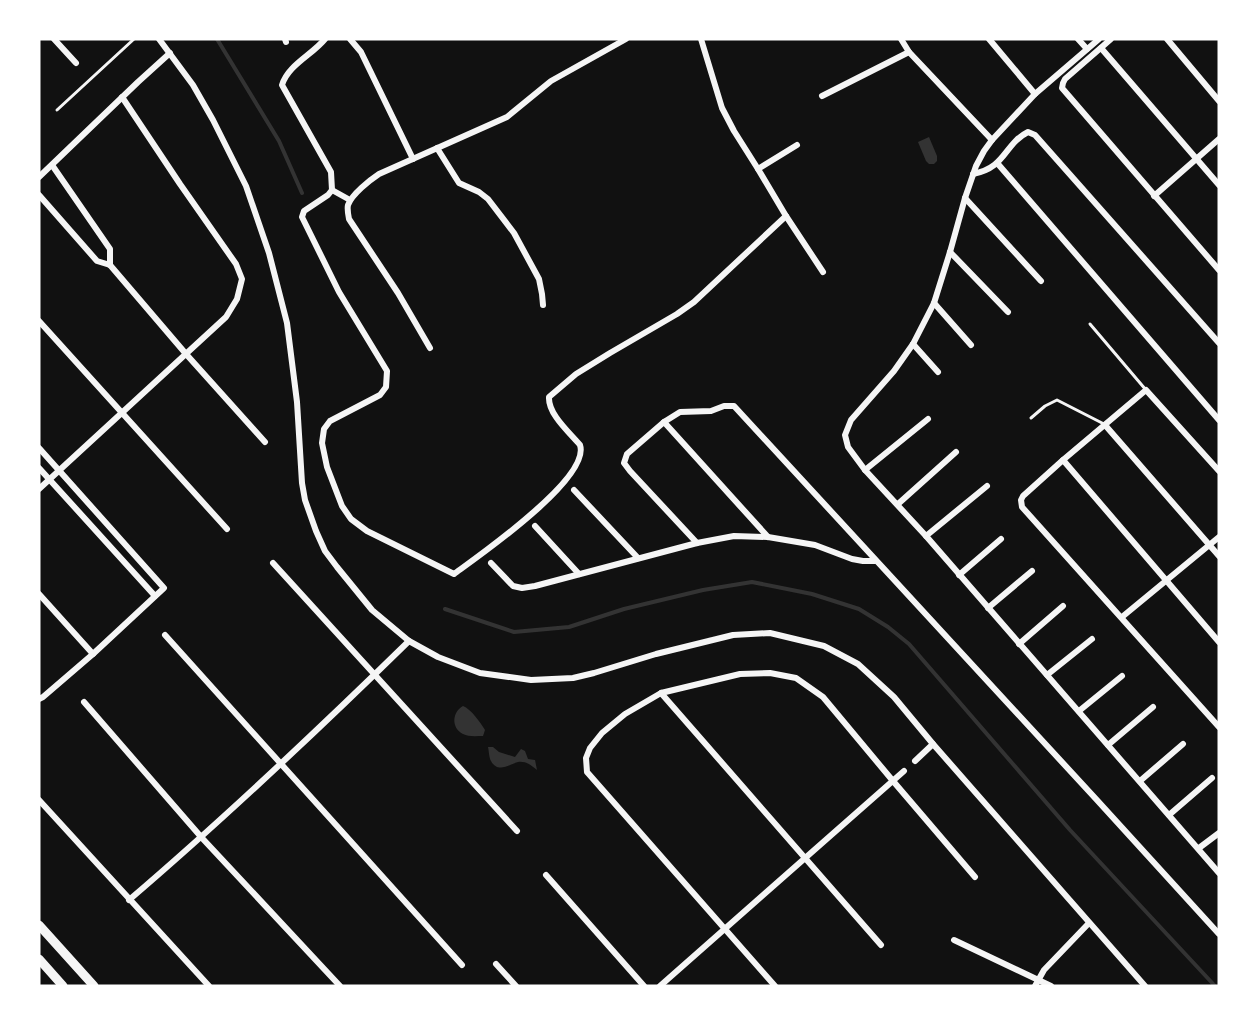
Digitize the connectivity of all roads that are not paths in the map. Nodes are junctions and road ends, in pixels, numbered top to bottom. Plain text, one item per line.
1 (54, 39) edge
2 (134, 39) edge
3 (159, 39) edge
4 (325, 39) edge
5 (350, 39) edge
6 (626, 39) edge
7 (701, 39) edge
8 (901, 39) edge
9 (990, 39) edge
10 (1078, 39) edge
11 (1099, 39) edge
12 (1111, 39) edge
13 (1167, 39) edge
14 (1101, 48) junction
15 (1087, 49) junction
16 (909, 52) junction
17 (170, 53) junction
18 (76, 63) dead end
19 (1035, 94) junction
20 (822, 96) dead end
21 (122, 97) junction
22 (1219, 101) edge
23 (57, 110) dead end
24 (1219, 139) edge
25 (992, 140) junction
26 (797, 145) dead end
27 (437, 148) junction
28 (413, 159) junction
29 (1197, 159) junction
30 (998, 164) junction
31 (52, 165) junction
32 (758, 169) junction
33 (973, 174) junction
34 (39, 177) edge
35 (1219, 185) edge
36 (332, 190) junction
37 (39, 195) edge
38 (1154, 196) junction
39 (965, 198) junction
40 (350, 200) junction
41 (786, 216) junction
42 (950, 252) junction
43 (110, 265) junction
44 (1219, 270) edge
45 (823, 272) dead end
46 (1041, 281) dead end
47 (934, 303) junction
48 (543, 305) dead end
49 (1008, 312) dead end
50 (39, 321) edge
51 (1090, 324) dead end
52 (1219, 344) edge
53 (913, 345) junction
54 (971, 345) dead end
55 (430, 348) dead end
56 (186, 354) junction
57 (938, 372) dead end
58 (1146, 390) junction
59 (122, 412) junction
60 (1031, 418) dead end
61 (928, 419) dead end
62 (1219, 420) edge
63 (664, 422) junction
64 (1105, 425) junction
65 (265, 442) dead end
66 (39, 448) edge
67 (956, 452) dead end
68 (1063, 460) junction
69 (39, 468) edge
70 (59, 470) junction
71 (865, 470) junction
72 (1219, 471) edge
73 (49, 479) junction
74 (987, 486) dead end
75 (39, 489) edge
76 (574, 490) dead end
77 (898, 504) junction
78 (535, 526) dead end
79 (227, 529) dead end
80 (926, 536) junction
81 (768, 537) junction
82 (1219, 537) edge
83 (1001, 540) dead end
84 (697, 543) junction
85 (1209, 545) junction
86 (1219, 556) edge
87 (638, 558) junction
88 (875, 561) junction
89 (273, 563) dead end
90 (491, 563) dead end
91 (1032, 571) dead end
92 (579, 574) junction
93 (959, 575) junction
94 (1166, 581) junction
95 (39, 594) edge
96 (155, 596) junction
97 (1063, 606) dead end
98 (988, 608) junction
99 (1122, 617) junction
100 (165, 635) dead end
101 (1092, 639) dead end
102 (409, 641) junction
103 (1219, 642) edge
104 (1019, 644) junction
105 (93, 654) junction
106 (374, 675) junction
107 (1047, 675) junction
108 (1122, 676) dead end
109 (661, 693) junction
110 (39, 699) edge
111 (84, 702) dead end
112 (1153, 707) dead end
113 (1079, 711) junction
114 (1219, 727) edge
115 (933, 744) junction
116 (1183, 744) dead end
117 (1108, 745) junction
118 (915, 761) dead end
119 (282, 764) junction
120 (904, 771) dead end
121 (1212, 778) dead end
122 (892, 781) junction
123 (1140, 781) junction
124 (39, 800) edge
125 (1169, 815) junction
126 (517, 831) dead end
127 (1219, 833) edge
128 (202, 838) junction
129 (1199, 848) junction
130 (805, 858) junction
131 (1219, 873) edge
132 (546, 875) dead end
133 (975, 877) dead end
134 (129, 900) junction
135 (1089, 923) junction
136 (39, 925) edge
137 (725, 929) junction
138 (1219, 934) edge
139 (954, 940) dead end
140 (881, 945) dead end
141 (39, 959) edge
142 (496, 964) dead end
143 (462, 965) dead end
144 (1037, 983) edge
145 (63, 986) edge
146 (94, 986) edge
147 (208, 986) edge
148 (340, 986) edge
149 (516, 986) edge
150 (644, 986) edge
151 (660, 986) edge
152 (775, 986) edge
153 (1051, 986) edge
154 (1145, 986) edge

1 - 18 street
2 - 23 lane
3 - 17 street
4 - 36 street
5 - 28 street
6 - 27 street
7 - 32 street
8 - 16 street
9 - 19 street
10 - 15 street
11 - 15 street
12 - 14 street
13 - 22 street
14 - 29 street
14 - 38 street
15 - 19 street
16 - 20 street
16 - 25 street
17 - 21 street
17 - 102 street
19 - 25 street
21 - 31 street
21 - 56 street
24 - 29 street
25 - 33 street
26 - 32 street
27 - 28 street
27 - 48 street
28 - 40 street
29 - 35 street
29 - 38 street
30 - 33 street
30 - 52 street
30 - 62 street
31 - 34 street
31 - 43 street
32 - 41 street
33 - 39 street
36 - 40 street
36 - 41 street
37 - 43 street
38 - 44 street
39 - 42 street
39 - 46 street
40 - 55 street
41 - 45 street
42 - 47 street
42 - 49 street
43 - 56 street
47 - 53 street
47 - 54 street
50 - 59 street
51 - 58 lane
53 - 57 street
53 - 71 street
56 - 59 street
56 - 65 street
58 - 64 street
58 - 72 street
59 - 70 street
59 - 79 street
60 - 64 lane
61 - 71 street
63 - 81 street
63 - 84 street
63 - 88 street
64 - 68 street
64 - 85 street
66 - 70 street
67 - 77 street
68 - 94 street
68 - 99 street
69 - 73 street
70 - 73 street
70 - 96 street
71 - 77 street
73 - 75 street
73 - 96 street
74 - 80 street
76 - 87 street
77 - 80 street
78 - 92 street
80 - 93 street
81 - 84 street
81 - 88 street
82 - 85 street
83 - 93 street
84 - 87 street
85 - 86 street
85 - 94 street
87 - 92 street
88 - 138 street
89 - 106 street
90 - 92 street
91 - 98 street
93 - 98 street
94 - 99 street
94 - 103 street
95 - 105 street
96 - 105 street
97 - 104 street
98 - 104 street
99 - 114 street
100 - 119 street
101 - 107 street
102 - 106 street
102 - 115 street
104 - 107 street
105 - 110 street
106 - 119 street
106 - 126 street
107 - 113 street
108 - 113 street
109 - 122 street
109 - 130 street
109 - 137 street
111 - 128 street
112 - 117 street
113 - 117 street
115 - 118 street
115 - 135 street
116 - 123 street
117 - 123 street
119 - 128 street
119 - 143 street
120 - 122 street
121 - 125 street
122 - 130 street
122 - 133 street
123 - 125 street
124 - 134 street
125 - 129 street
127 - 129 street
128 - 134 street
128 - 148 street
129 - 131 street
130 - 137 street
130 - 140 street
132 - 150 street
134 - 147 street
135 - 144 street
135 - 154 street
136 - 146 main road
137 - 151 street
137 - 152 street
139 - 144 street
141 - 145 main road
142 - 149 street
144 - 153 street

